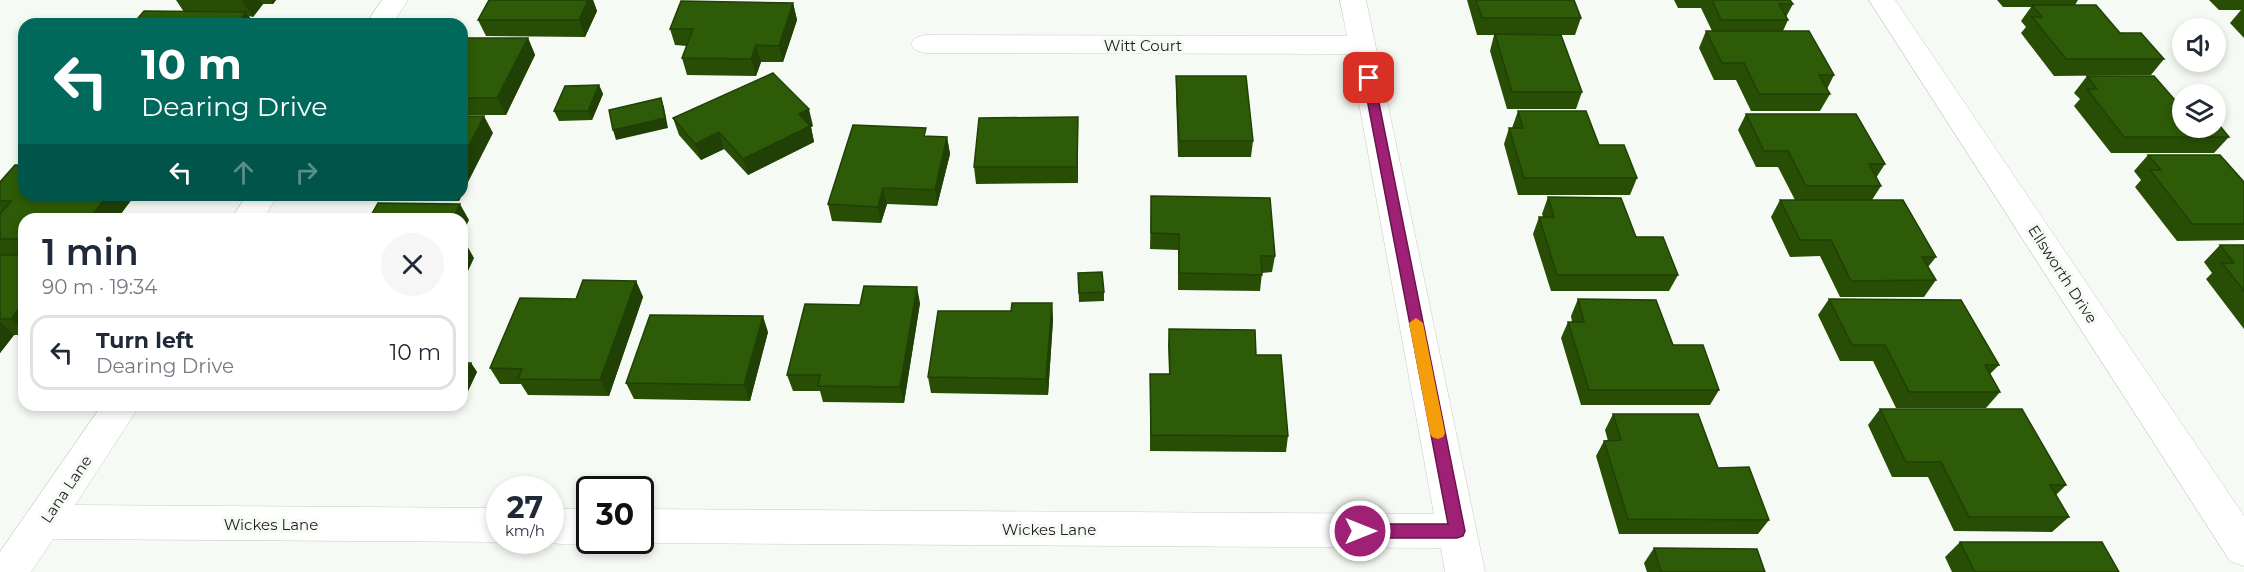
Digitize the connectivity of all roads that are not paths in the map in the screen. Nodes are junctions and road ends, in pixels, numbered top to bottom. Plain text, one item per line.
1 (395, 0) edge
2 (1353, 0) edge
3 (1882, 0) edge
4 (383, 18) edge
5 (925, 44) dead end
6 (1362, 45) junction
7 (118, 411) edge
8 (43, 522) junction
9 (486, 525) edge
10 (654, 526) edge
11 (1457, 531) junction
12 (2244, 549) edge
13 (9, 572) edge
14 (1465, 572) edge

1 - 4 street
2 - 6 street
3 - 12 street, Ellsworth Drive
5 - 6 street, Witt Court
6 - 11 street
7 - 8 street, Lana Lane
8 - 9 street, Wickes Lane
8 - 13 street, Lana Lane
10 - 11 street, Wickes Lane
11 - 14 street

